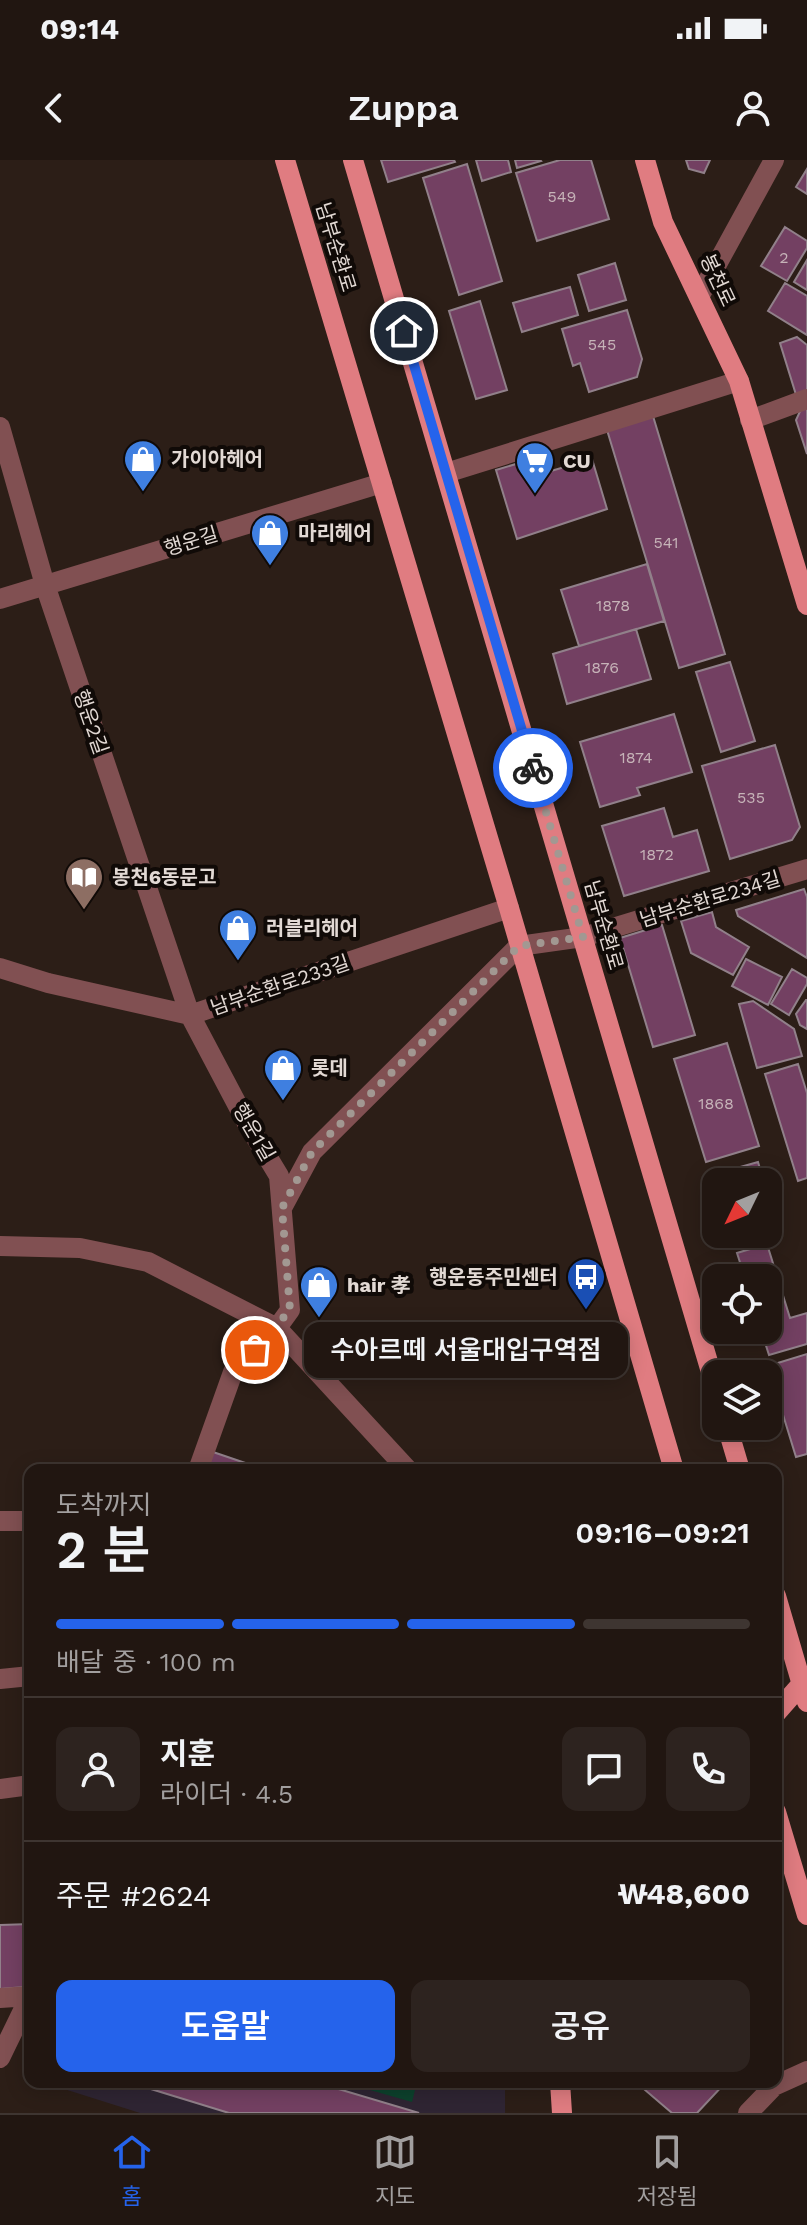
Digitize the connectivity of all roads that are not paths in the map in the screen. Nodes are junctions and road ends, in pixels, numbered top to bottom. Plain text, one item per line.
1 (285, 160) edge
2 (353, 160) edge
3 (645, 160) edge
4 (774, 160) edge
5 (699, 297) junction
6 (739, 381) junction
7 (807, 399) edge
8 (750, 420) junction
9 (0, 427) edge
10 (446, 473) junction
11 (382, 483) junction
12 (45, 585) junction
13 (0, 599) edge
14 (807, 605) edge
15 (807, 869) edge
16 (509, 908) junction
17 (583, 937) junction
18 (519, 946) junction
19 (0, 968) edge
20 (190, 1015) junction
21 (282, 1208) junction
22 (0, 1246) edge
23 (277, 1328) junction
24 (707, 1360) edge
25 (731, 1440) edge
26 (200, 1464) edge
27 (402, 1464) edge
28 (668, 1464) edge
29 (738, 1464) edge
30 (0, 1521) edge
31 (24, 1521) edge
32 (782, 1615) edge
33 (24, 1677) edge
34 (0, 1679) edge
35 (805, 1688) edge
36 (782, 1708) edge
37 (24, 1786) edge
38 (0, 1789) edge
39 (782, 1832) edge
40 (807, 1915) edge
41 (24, 1996) edge
42 (0, 1998) edge
43 (24, 2008) edge
44 (0, 2058) edge
45 (807, 2071) edge
46 (782, 2082) edge
47 (560, 2088) edge
48 (772, 2088) edge
49 (562, 2113) edge
50 (748, 2113) edge

1 - 11 main road, 남부순환로
2 - 10 main road, 남부순환로
3 - 5 main road, 봉천로
4 - 5 street
5 - 6 main road, 봉천로
6 - 8 main road, 봉천로
6 - 10 street
7 - 8 street
8 - 14 main road, 봉천로
9 - 12 street, 행운2길
10 - 17 main road, 남부순환로
11 - 12 street, 행운길
11 - 16 main road, 남부순환로
12 - 13 street, 행운길
12 - 20 street, 행운2길
15 - 17 street, 남부순환로234길
16 - 18 main road, 남부순환로
16 - 20 street, 남부순환로233길
17 - 18 street, 남부순환로234길
17 - 24 main road, 남부순환로
18 - 21 street
18 - 28 main road, 남부순환로
19 - 20 street, 남부순환로233길
20 - 21 street, 행운1길
21 - 23 street, 행운1길
22 - 23 street
23 - 26 street, 행운1길
23 - 27 street
25 - 29 main road
30 - 31 street
32 - 35 main road
33 - 34 street
35 - 36 main road
37 - 38 street
39 - 40 main road
41 - 42 street
43 - 44 street
45 - 46 street
47 - 49 main road
48 - 50 street

